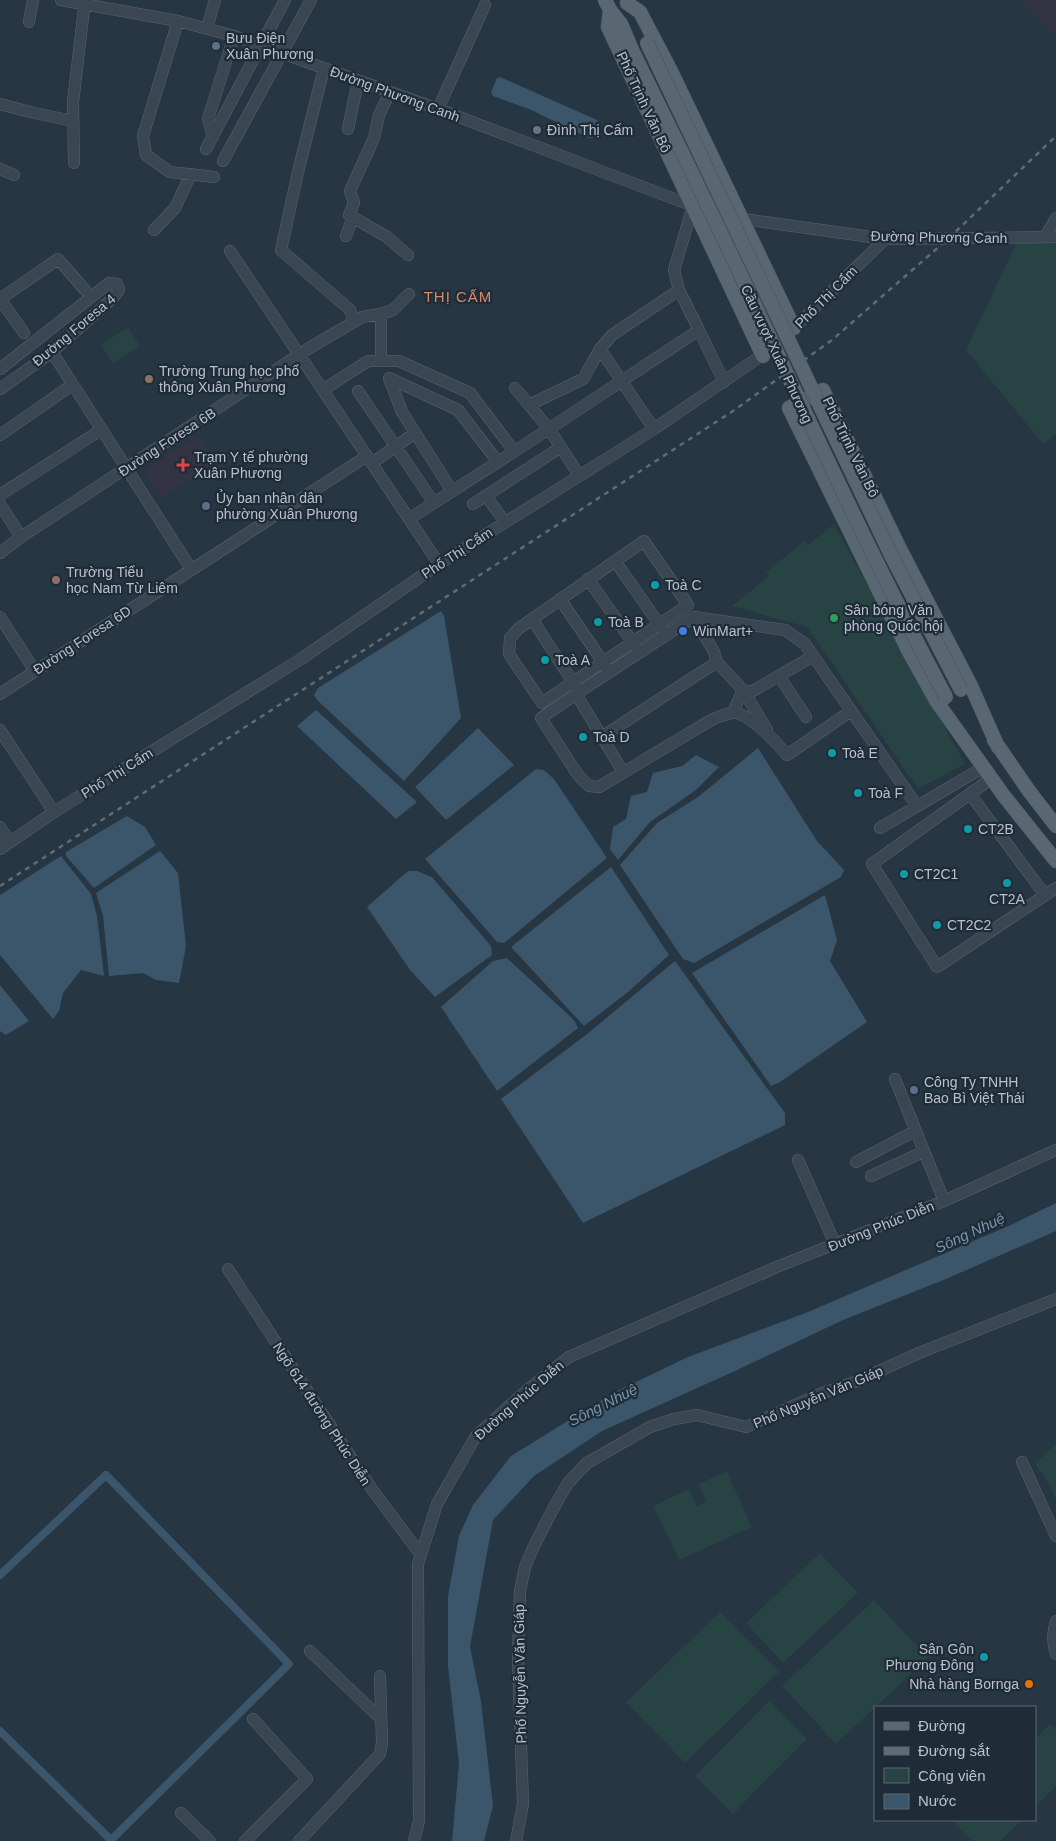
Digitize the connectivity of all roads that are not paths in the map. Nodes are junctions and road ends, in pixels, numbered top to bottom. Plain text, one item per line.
1 (33, 0) edge
2 (61, 0) edge
3 (215, 0) edge
4 (285, 0) edge
5 (311, 0) edge
6 (85, 2) edge
7 (626, 2) edge
8 (484, 5) dead end
9 (607, 5) edge
10 (178, 21) junction
11 (29, 22) dead end
12 (207, 28) junction
13 (234, 36) junction
14 (262, 45) junction
15 (284, 53) junction
16 (324, 68) junction
17 (358, 81) junction
18 (390, 92) junction
19 (0, 104) edge
20 (438, 109) junction
21 (73, 121) junction
22 (348, 129) dead end
23 (213, 137) junction
24 (206, 149) dead end
25 (224, 161) dead end
26 (74, 163) dead end
27 (0, 169) edge
28 (191, 174) junction
29 (14, 175) dead end
30 (214, 177) dead end
31 (694, 206) junction
32 (353, 217) junction
33 (744, 220) junction
34 (1053, 228) edge
35 (154, 230) dead end
36 (346, 236) dead end
37 (707, 236) junction
38 (885, 239) junction
39 (230, 251) dead end
40 (408, 255) dead end
41 (85, 290) dead end
42 (679, 290) junction
43 (409, 294) dead end
44 (0, 299) edge
45 (381, 314) junction
46 (358, 319) junction
47 (794, 328) junction
48 (699, 330) junction
49 (24, 333) dead end
50 (600, 349) junction
51 (52, 352) junction
52 (299, 355) junction
53 (763, 356) junction
54 (382, 361) junction
55 (0, 369) edge
56 (621, 382) junction
57 (724, 382) junction
58 (72, 386) junction
59 (515, 388) dead end
60 (0, 389) edge
61 (323, 390) junction
62 (358, 391) dead end
63 (529, 405) junction
64 (549, 429) junction
65 (654, 429) junction
66 (101, 430) junction
67 (415, 433) junction
68 (0, 436) edge
69 (396, 447) junction
70 (561, 447) junction
71 (514, 452) junction
72 (370, 460) junction
73 (498, 462) junction
74 (126, 469) junction
75 (579, 475) junction
76 (452, 491) junction
77 (0, 495) edge
78 (486, 496) junction
79 (434, 503) junction
80 (0, 504) edge
81 (473, 504) dead end
82 (409, 519) junction
83 (505, 522) junction
84 (21, 537) junction
85 (0, 553) edge
86 (615, 561) junction
87 (439, 564) junction
88 (191, 569) junction
89 (588, 579) junction
90 (560, 599) junction
91 (0, 617) edge
92 (694, 617) junction
93 (532, 619) junction
94 (660, 624) junction
95 (666, 635) junction
96 (636, 648) junction
97 (813, 656) junction
98 (716, 662) junction
99 (607, 667) junction
100 (35, 671) junction
101 (779, 676) junction
102 (576, 689) junction
103 (961, 690) joint
104 (0, 694) edge
105 (748, 694) junction
106 (946, 697) joint
107 (851, 710) junction
108 (733, 712) junction
109 (806, 717) dead end
110 (746, 718) junction
111 (0, 730) edge
112 (603, 736) junction
113 (770, 736) junction
114 (969, 745) junction
115 (998, 747) junction
116 (623, 772) junction
117 (988, 772) junction
118 (970, 794) junction
119 (917, 806) junction
120 (54, 812) junction
121 (1056, 826) edge
122 (0, 827) edge
123 (880, 828) dead end
124 (3, 847) edge
125 (1056, 860) edge
126 (1056, 888) edge
127 (1045, 895) junction
128 (895, 1079) dead end
129 (915, 1131) junction
130 (1056, 1150) edge
131 (923, 1152) junction
132 (798, 1160) dead end
133 (856, 1162) dead end
134 (871, 1176) dead end
135 (944, 1201) junction
136 (835, 1244) junction
137 (228, 1269) dead end
138 (1056, 1299) edge
139 (1022, 1462) dead end
140 (1056, 1536) edge
141 (421, 1555) junction
142 (1056, 1621) edge
143 (310, 1651) dead end
144 (1056, 1654) edge
145 (380, 1676) dead end
146 (381, 1719) junction
147 (252, 1720) dead end
148 (181, 1813) dead end
149 (301, 1840) edge
150 (210, 1841) edge
151 (245, 1841) edge
152 (414, 1841) edge
153 (516, 1841) edge

1 - 11 street
2 - 6 street, Đường Phương Canh
3 - 12 street
4 - 14 street
5 - 15 street
6 - 10 street, Đường Phương Canh
6 - 21 street
7 - 33 main road
7 - 103 main road, Cầu vượt Xuân Phương, bridge
8 - 20 street
9 - 31 main road, Phố Trịnh Văn Bô
9 - 106 main road, Cầu vượt Xuân Phương, bridge
10 - 12 street, Đường Phương Canh
10 - 28 street
12 - 13 street, Đường Phương Canh
13 - 14 street, Đường Phương Canh
13 - 23 street
14 - 15 street, Đường Phương Canh
14 - 23 street
15 - 16 street, Đường Phương Canh
15 - 25 street
16 - 17 street, Đường Phương Canh
16 - 46 street
17 - 18 street, Đường Phương Canh
17 - 22 street
18 - 20 street, Đường Phương Canh
18 - 32 street
19 - 21 street
20 - 31 street, Đường Phương Canh
21 - 26 street
23 - 24 street
27 - 29 street
28 - 30 street
28 - 35 street
31 - 37 main road, Phố Trịnh Văn Bô
31 - 42 street
32 - 36 street
32 - 40 street
33 - 37 street
33 - 38 street, Đường Phương Canh
33 - 47 main road
34 - 38 street, Đường Phương Canh
37 - 53 main road, Phố Trịnh Văn Bô
38 - 47 street, Phố Thị Cẩm
39 - 52 street
41 - 44 street
42 - 48 street
42 - 50 street
43 - 45 street
44 - 49 street
45 - 46 street
45 - 54 street
46 - 52 street, Đường Foresa 6B
47 - 53 street, Phố Thị Cẩm
48 - 56 street
48 - 57 street
50 - 56 street
50 - 63 street
51 - 55 street, Đường Foresa 4
51 - 58 street
51 - 60 street, Đường Foresa 4
52 - 61 street
52 - 74 street, Đường Foresa 6B
53 - 57 street, Phố Thị Cẩm
54 - 61 street
54 - 71 street
56 - 64 street
56 - 65 street
57 - 65 street, Phố Thị Cẩm
58 - 66 street
58 - 68 street
59 - 63 street
61 - 72 street
62 - 69 street
63 - 64 street
64 - 70 street
64 - 71 street
65 - 75 street, Phố Thị Cẩm
66 - 74 street
66 - 77 street
67 - 69 street, Đường Foresa 6D
67 - 73 street
67 - 76 street
69 - 72 street, Đường Foresa 6D
69 - 79 street
70 - 75 street
70 - 78 street
71 - 73 street
72 - 82 street
72 - 88 street, Đường Foresa 6D
73 - 76 street
74 - 84 street, Đường Foresa 6B
74 - 88 street
75 - 83 street, Phố Thị Cẩm
76 - 79 street
78 - 81 street
78 - 83 street
79 - 82 street
80 - 84 street
82 - 87 street
83 - 87 street, Phố Thị Cẩm
84 - 85 street, Đường Foresa 6B
86 - 89 street
86 - 94 street
86 - 94 street
87 - 120 street, Phố Thị Cẩm
88 - 100 street, Đường Foresa 6D
89 - 90 street
89 - 96 street
90 - 93 street
90 - 99 street
91 - 100 street
92 - 95 street
92 - 97 street
92 - 98 street
93 - 102 street
93 - 102 street
94 - 95 street
94 - 96 street
95 - 96 street
96 - 99 street
97 - 101 street
97 - 107 street
98 - 105 street
98 - 112 street
99 - 102 street
100 - 104 street, Đường Foresa 6D
101 - 105 street
101 - 109 street
102 - 112 street
102 - 116 street
103 - 115 main road, Phố Trịnh Văn Bô
105 - 108 street
105 - 110 street
105 - 113 street
106 - 114 main road, Phố Trịnh Văn Bô
107 - 113 street
107 - 119 street
108 - 110 street
108 - 116 street
110 - 113 street
111 - 120 street
112 - 116 street
114 - 115 main road, Phố Trịnh Văn Bô
114 - 117 main road, Phố Trịnh Văn Bô
115 - 121 main road, Phố Trịnh Văn Bô
117 - 118 street
117 - 119 street
117 - 125 main road, Phố Trịnh Văn Bô
118 - 127 street
118 - 127 street
119 - 123 street
120 - 124 street, Phố Thị Cẩm
122 - 124 street
126 - 127 street
128 - 129 street
129 - 131 street
129 - 133 street
130 - 135 street, Đường Phúc Diễn
131 - 134 street
131 - 135 street
132 - 136 street
135 - 136 street, Đường Phúc Diễn
136 - 141 street, Đường Phúc Diễn
137 - 141 street, Ngõ 614 đường Phúc Diễn
138 - 153 street, Phố Nguyễn Văn Giáp
139 - 140 street
141 - 152 street, Đường Phúc Diễn
142 - 144 street
143 - 146 street
145 - 146 street
146 - 149 street
147 - 151 street
148 - 150 street

